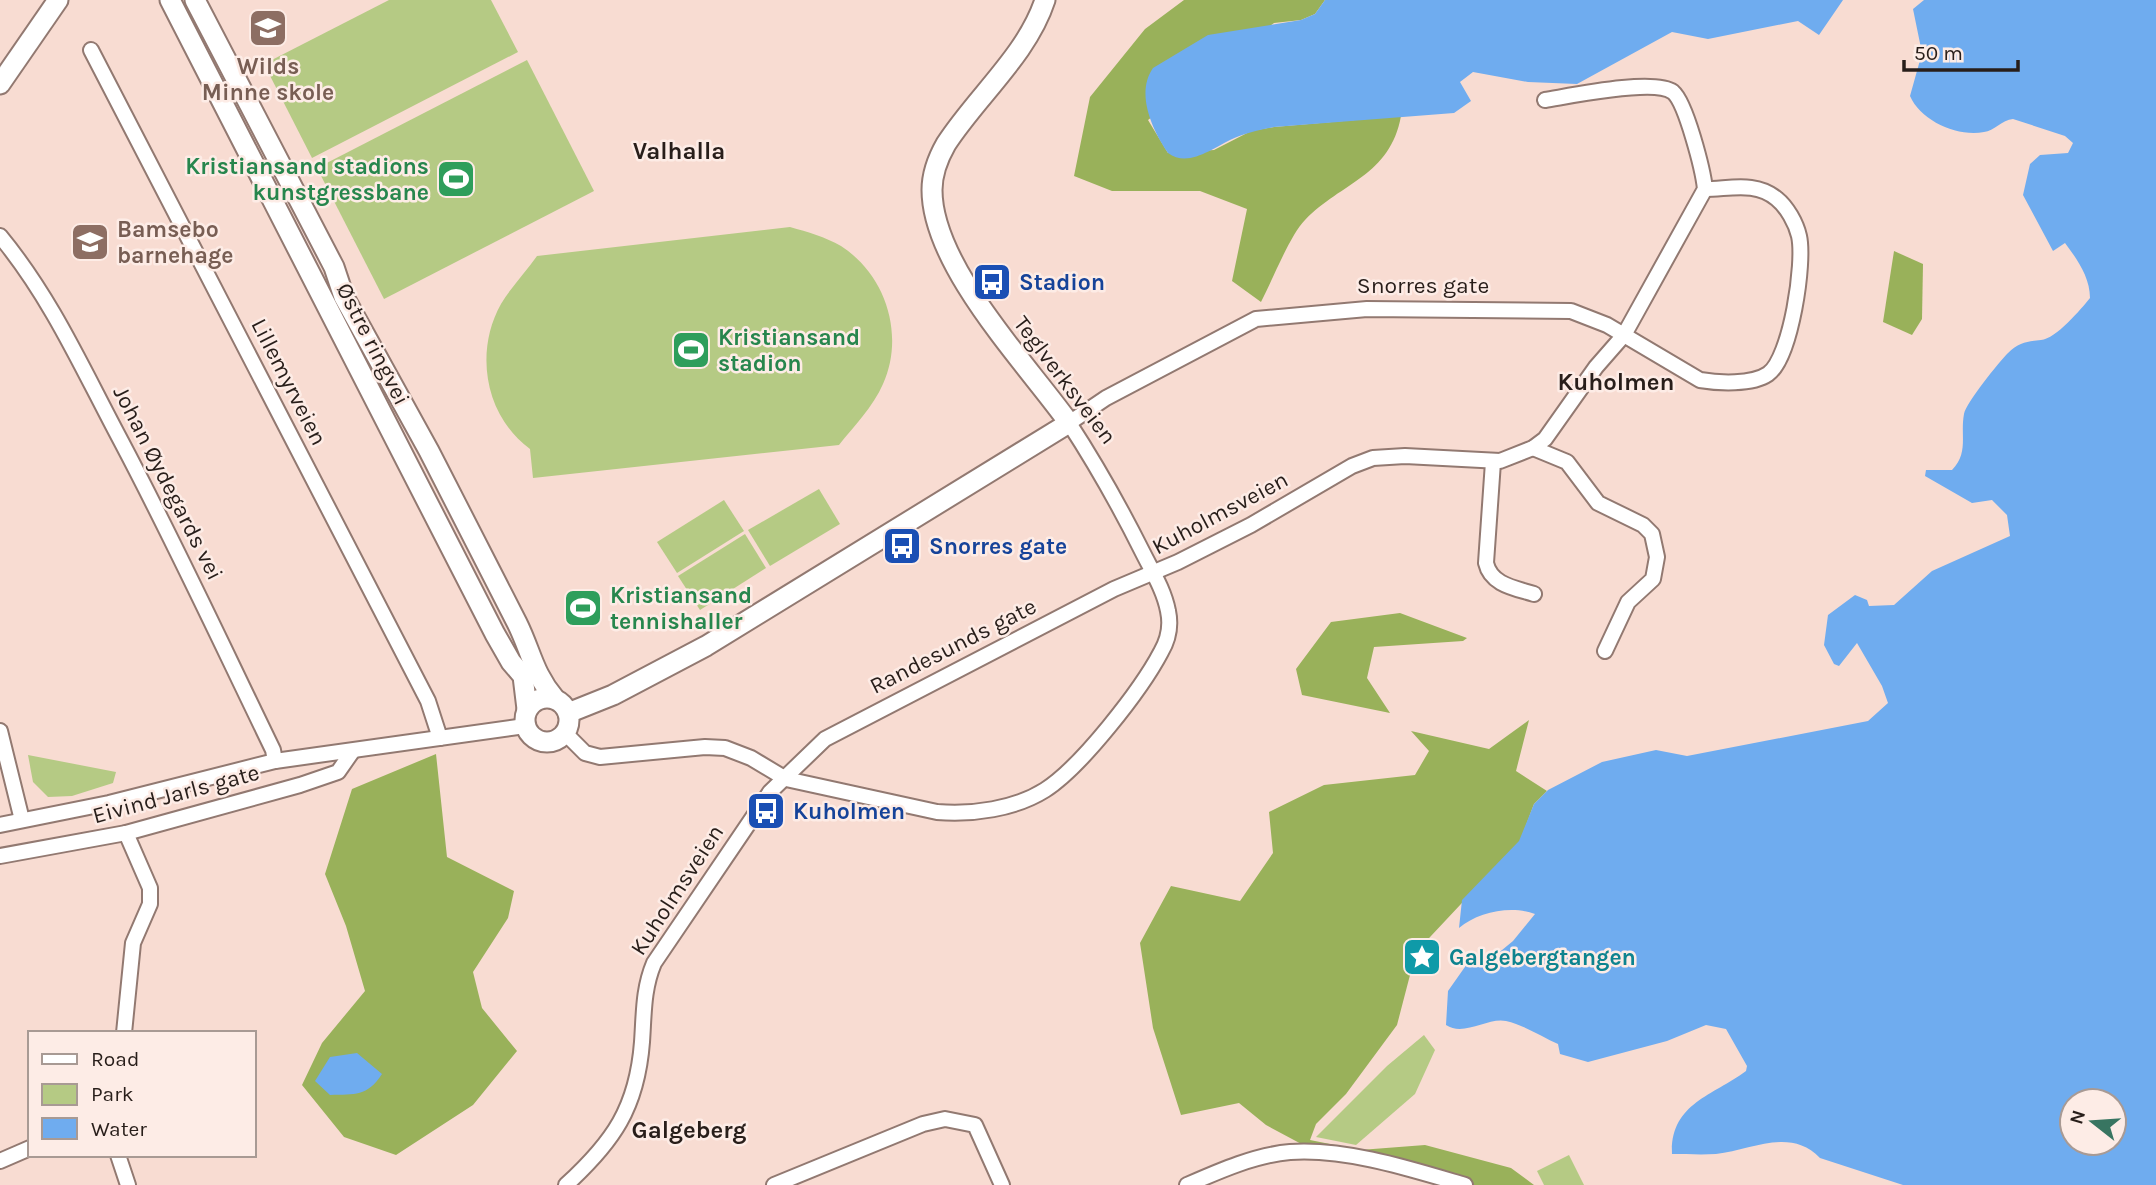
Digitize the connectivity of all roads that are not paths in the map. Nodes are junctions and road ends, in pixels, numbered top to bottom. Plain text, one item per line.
1 (58, 0) edge
2 (170, 0) edge
3 (195, 0) edge
4 (1045, 0) edge
5 (91, 50) dead end
6 (0, 84) edge
7 (1545, 100) dead end
8 (1705, 189) junction
9 (0, 236) edge
10 (1624, 335) junction
11 (1069, 423) junction
12 (1533, 448) junction
13 (1493, 462) junction
14 (1154, 573) junction
15 (1534, 594) dead end
16 (1605, 651) dead end
17 (561, 706) junction
18 (526, 718) junction
19 (0, 731) edge
20 (565, 733) junction
21 (440, 738) junction
22 (352, 752) junction
23 (275, 761) junction
24 (786, 779) junction
25 (22, 820) junction
26 (0, 825) edge
27 (126, 833) junction
28 (0, 856) edge
29 (124, 1031) edge
30 (28, 1148) edge
31 (119, 1157) edge
32 (0, 1161) edge
33 (128, 1185) edge
34 (566, 1185) edge
35 (774, 1185) edge
36 (1002, 1185) edge
37 (1187, 1185) edge
38 (1465, 1185) edge

1 - 6 street
2 - 18 street, Østre ringvei
3 - 17 street, Østre ringvei
4 - 11 street, Teglverksveien
5 - 21 street, Lillemyrveien
7 - 8 street
8 - 10 street, Kuholmsveien
8 - 10 street
9 - 23 street, Johan Øydegards vei
10 - 11 street, Snorres gate
10 - 12 street, Kuholmsveien
11 - 14 street, Teglverksveien
11 - 17 street, Snorres gate
12 - 13 street, Kuholmsveien
12 - 16 street
13 - 14 street, Kuholmsveien
13 - 15 street
14 - 24 street, Randesunds gate
14 - 24 street, Kuholmsveien
17 - 18 street
17 - 20 street
18 - 20 street
18 - 21 street, Eivind Jarls gate
19 - 25 street
20 - 24 street, Kuholmsveien
21 - 22 street, Eivind Jarls gate
22 - 23 street, Eivind Jarls gate
22 - 27 street, Eivind Jarls gate
23 - 25 street, Eivind Jarls gate
24 - 34 street, Kuholmsveien
25 - 26 street, Eivind Jarls gate
27 - 28 street, Eivind Jarls gate
27 - 29 street
30 - 32 street
31 - 33 street
35 - 36 street
37 - 38 street

